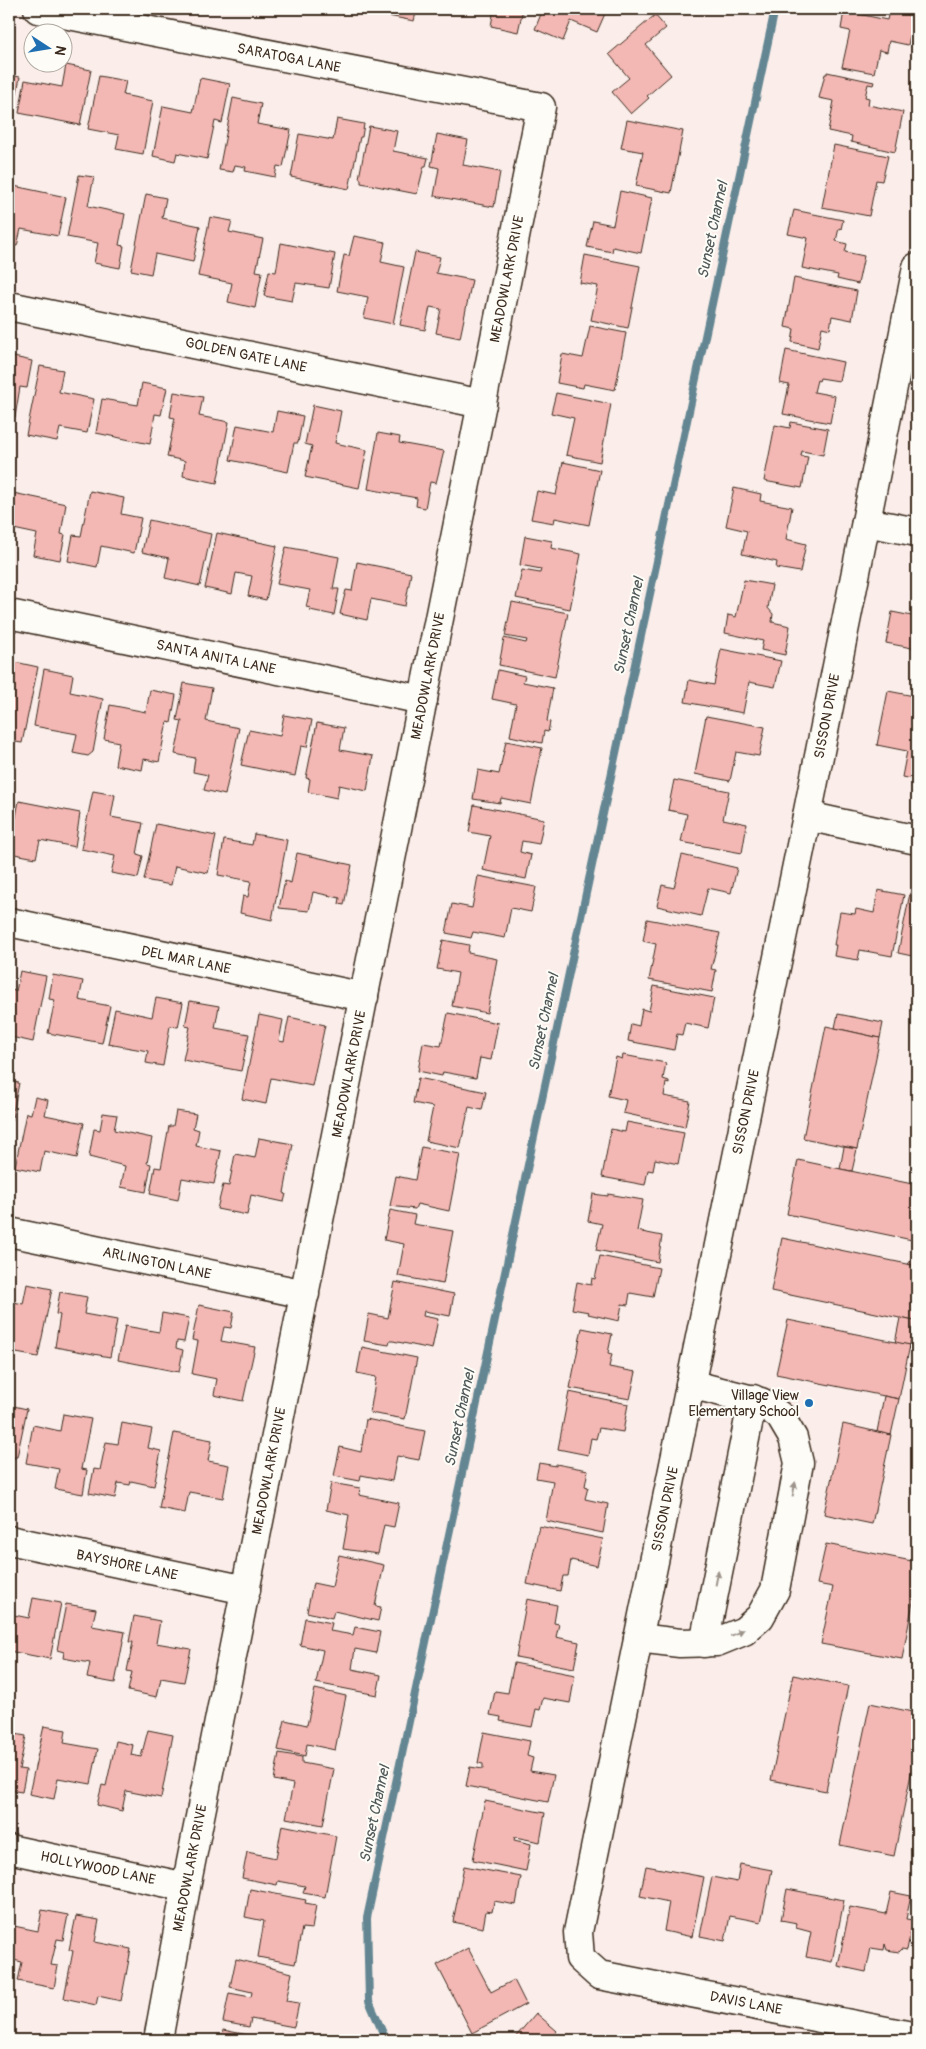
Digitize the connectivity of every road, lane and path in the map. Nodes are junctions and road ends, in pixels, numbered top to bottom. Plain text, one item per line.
1 (38, 9) edge
2 (541, 107) joint
3 (917, 266) edge
4 (9, 306) edge
5 (482, 404) junction
6 (866, 522) junction
7 (917, 532) edge
8 (9, 614) edge
9 (423, 700) junction
10 (807, 816) junction
11 (917, 840) edge
12 (9, 922) edge
13 (364, 997) junction
14 (9, 1232) edge
15 (305, 1294) junction
16 (690, 1384) junction
17 (753, 1400) junction
18 (9, 1540) edge
19 (246, 1590) junction
20 (638, 1638) junction
21 (704, 1643) junction
22 (9, 1849) edge
23 (186, 1887) junction
24 (580, 1958) joint
25 (917, 2037) edge
26 (158, 2040) edge

1 - 2 street, SARATOGA LANE
2 - 5 street, MEADOWLARK DRIVE
3 - 6 street, SISSON DRIVE
4 - 5 street, GOLDEN GATE LANE
5 - 9 street, MEADOWLARK DRIVE
6 - 7 street
6 - 10 street, SISSON DRIVE
8 - 9 street, SANTA ANITA LANE
9 - 13 street, MEADOWLARK DRIVE
10 - 11 street
10 - 16 street, SISSON DRIVE
12 - 13 street, DEL MAR LANE
13 - 15 street, MEADOWLARK DRIVE
14 - 15 street, ARLINGTON LANE
15 - 19 street, MEADOWLARK DRIVE
16 - 17 street
16 - 20 street, SISSON DRIVE
21 -> 17 street
21 -> 17 street
18 - 19 street, BAYSHORE LANE
19 - 23 street, MEADOWLARK DRIVE
20 - 21 street
20 - 24 street, SISSON DRIVE
22 - 23 street, HOLLYWOOD LANE
23 - 26 street, MEADOWLARK DRIVE
24 - 25 street, DAVIS LANE

